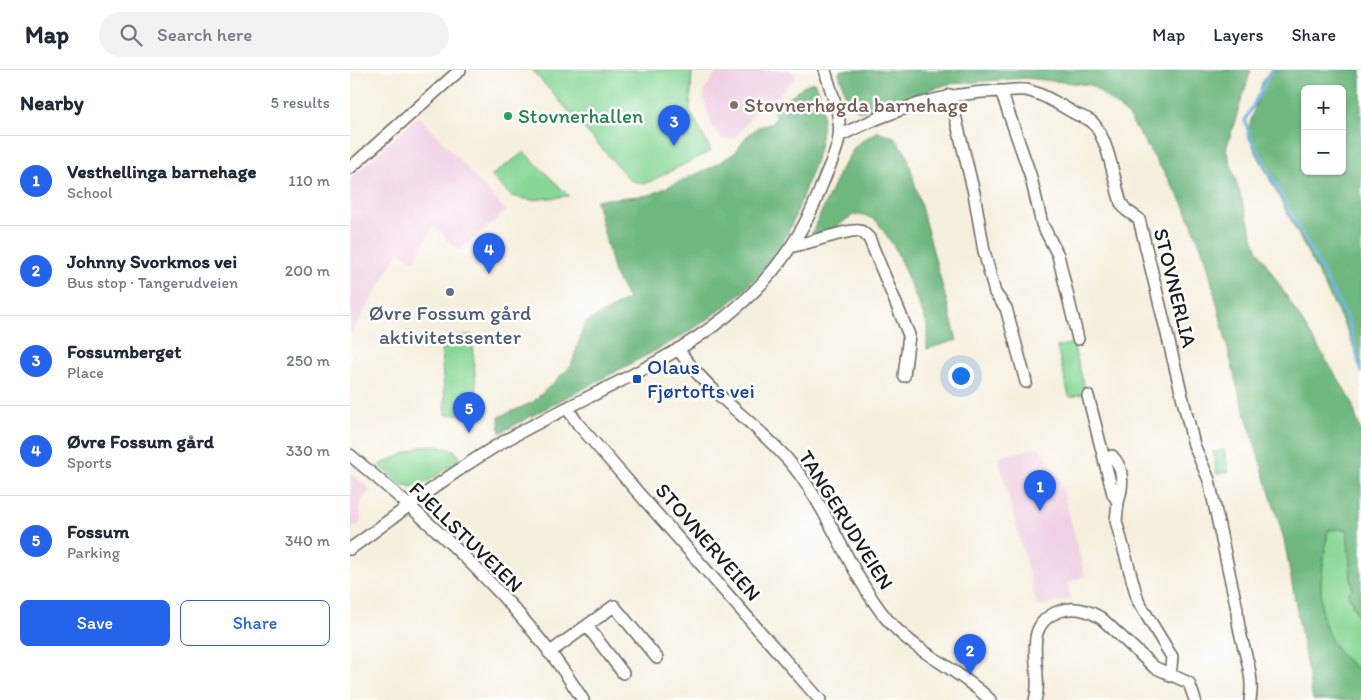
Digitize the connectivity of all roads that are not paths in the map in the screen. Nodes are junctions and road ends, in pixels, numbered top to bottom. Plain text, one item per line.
1 (460, 70) edge
2 (825, 70) edge
3 (448, 74) edge
4 (1002, 91) junction
5 (950, 95) junction
6 (839, 136) junction
7 (350, 168) edge
8 (793, 246) junction
9 (1078, 339) dead end
10 (678, 349) junction
11 (904, 376) dead end
12 (1026, 382) dead end
13 (1088, 396) dead end
14 (567, 408) junction
15 (350, 455) edge
16 (1112, 456) dead end
17 (1118, 502) junction
18 (410, 506) junction
19 (350, 549) edge
20 (587, 626) junction
21 (549, 653) junction
22 (657, 658) dead end
23 (623, 673) dead end
24 (1170, 676) junction
25 (583, 700) edge
26 (820, 700) edge
27 (990, 700) edge
28 (1036, 700) edge
29 (1195, 700) edge
30 (1250, 700) edge

1 - 3 street
2 - 6 street
3 - 7 street
4 - 5 street, STOVNERLIA
4 - 9 street
4 - 30 street, STOVNERLIA
5 - 6 street, STOVNERLIA
5 - 12 street
6 - 8 street
8 - 10 street
8 - 11 street
10 - 14 street
10 - 27 street, TANGERUDVEIEN
13 - 17 street
14 - 18 street
14 - 26 street, STOVNERVEIEN
15 - 18 street, FJELLSTUVEIEN
16 - 17 street
17 - 24 street
18 - 19 street
18 - 21 street, FJELLSTUVEIEN
20 - 21 street
20 - 22 street
20 - 23 street
21 - 25 street, FJELLSTUVEIEN
24 - 28 street
24 - 29 street

